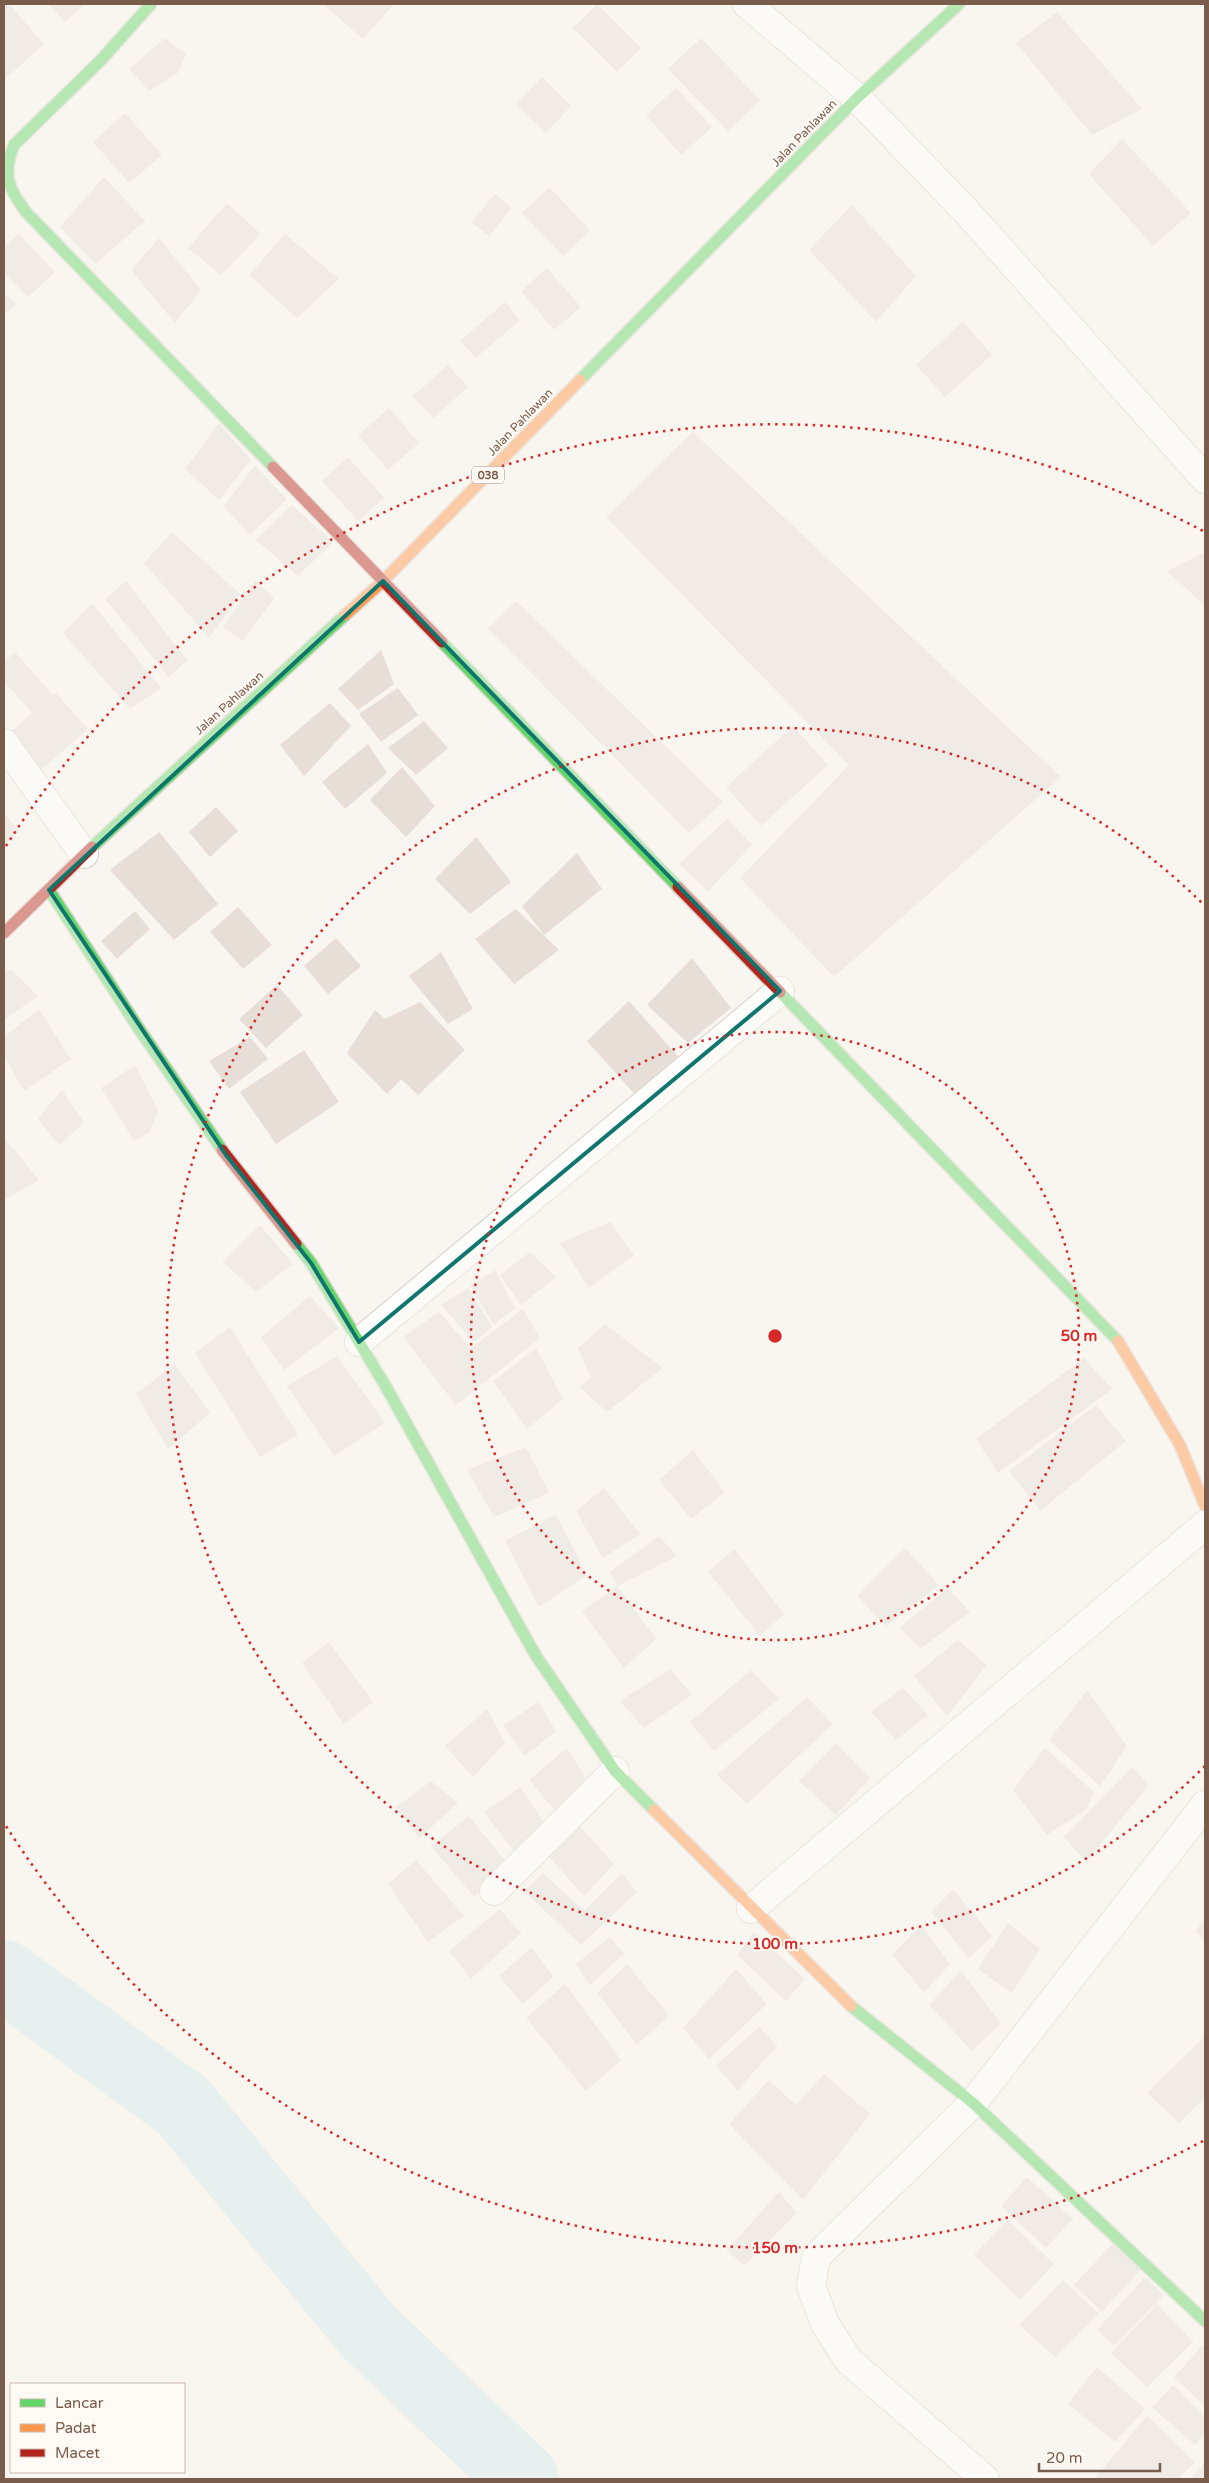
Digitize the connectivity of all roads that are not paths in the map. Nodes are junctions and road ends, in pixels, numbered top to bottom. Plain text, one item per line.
1 (150, 4) edge
2 (747, 4) edge
3 (959, 4) edge
4 (858, 98) junction
5 (9, 139) edge
6 (8, 196) edge
7 (1205, 479) edge
8 (383, 582) junction
9 (4, 744) edge
10 (84, 854) junction
11 (49, 890) junction
12 (4, 932) edge
13 (780, 991) junction
14 (358, 1342) junction
15 (1205, 1506) edge
16 (1205, 1525) edge
17 (615, 1771) junction
18 (1205, 1805) edge
19 (494, 1891) dead end
20 (751, 1909) junction
21 (972, 2103) junction
22 (1205, 2321) edge
23 (985, 2479) edge

1 - 5 street
2 - 4 street
3 - 4 street, Jalan Pahlawan / 038
4 - 7 street
4 - 8 street, Jalan Pahlawan / 038
5 - 6 street
6 - 8 street
8 - 10 street, Jalan Pahlawan / 038
8 - 13 street
9 - 10 street
10 - 11 street, Jalan Pahlawan / 038
11 - 12 street, Jalan Pahlawan / 038
11 - 14 street
13 - 14 street
13 - 15 street
14 - 17 street
16 - 20 street
17 - 19 street
17 - 20 street
18 - 21 street
20 - 21 street
21 - 22 street
21 - 23 street

